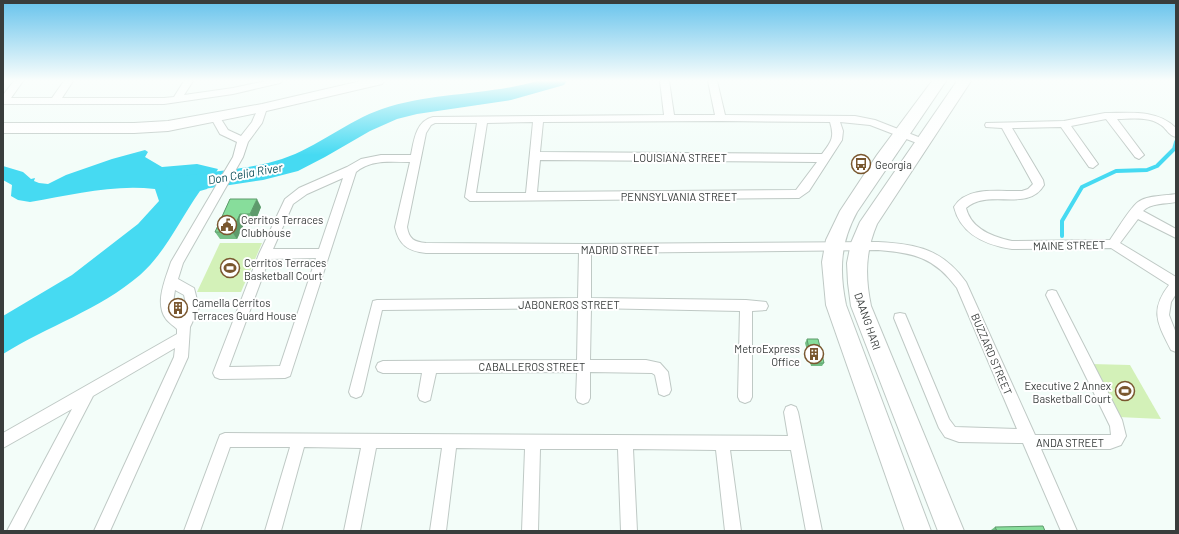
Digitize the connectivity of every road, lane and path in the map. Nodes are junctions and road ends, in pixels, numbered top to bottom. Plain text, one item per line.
1 (271, 106) edge
2 (667, 106) edge
3 (718, 106) edge
4 (921, 106) edge
5 (947, 106) edge
6 (262, 108) junction
7 (1109, 116) junction
8 (216, 118) junction
9 (538, 118) junction
10 (669, 118) junction
11 (721, 118) junction
12 (833, 118) junction
13 (483, 119) junction
14 (1064, 124) junction
15 (990, 125) dead end
16 (1005, 125) junction
17 (3, 128) edge
18 (900, 134) junction
19 (1176, 134) edge
20 (243, 141) junction
21 (922, 142) junction
22 (1139, 155) dead end
23 (535, 156) junction
24 (416, 158) junction
25 (825, 158) junction
26 (1093, 164) dead end
27 (351, 170) junction
28 (531, 197) junction
29 (1176, 198) edge
30 (1136, 212) junction
31 (1176, 234) edge
32 (1113, 244) junction
33 (858, 246) junction
34 (833, 247) junction
35 (585, 249) junction
36 (324, 253) junction
37 (266, 254) junction
38 (171, 281) junction
39 (1176, 284) edge
40 (1052, 295) dead end
41 (584, 303) junction
42 (746, 305) junction
43 (762, 306) dead end
44 (900, 318) dead end
45 (184, 332) junction
46 (1176, 346) edge
47 (584, 366) junction
48 (383, 367) dead end
49 (430, 367) junction
50 (664, 390) dead end
51 (88, 392) junction
52 (356, 392) dead end
53 (425, 396) dead end
54 (745, 397) dead end
55 (582, 398) dead end
56 (791, 412) dead end
57 (1028, 439) junction
58 (298, 440) junction
59 (3, 441) edge
60 (370, 441) junction
61 (450, 441) junction
62 (533, 442) junction
63 (625, 442) junction
64 (722, 442) junction
65 (797, 444) junction
66 (15, 531) edge
67 (102, 531) edge
68 (192, 531) edge
69 (272, 531) edge
70 (352, 531) edge
71 (438, 531) edge
72 (530, 531) edge
73 (629, 531) edge
74 (733, 531) edge
75 (814, 531) edge
76 (918, 531) edge
77 (951, 531) edge
78 (1069, 531) edge

1 - 6 street
2 - 10 street
3 - 11 street
4 - 18 main road
5 - 21 main road, DAANG HARI
6 - 8 street
6 - 20 street
7 - 14 street
7 - 19 street
7 - 22 street
8 - 17 street
8 - 20 street
9 - 10 street
9 - 13 street
9 - 23 street
10 - 11 street
11 - 12 street
12 - 18 street
12 - 25 street, PENNSYLVANIA STREET
13 - 24 street
13 - 28 street, PENNSYLVANIA STREET
14 - 16 street
14 - 26 street
15 - 16 street
16 - 32 street, MAINE STREET
18 - 21 street
18 - 34 main road
20 - 38 street
21 - 33 main road, DAANG HARI
23 - 25 street, LOUISIANA STREET
23 - 28 street
24 - 27 street
24 - 35 street, MADRID STREET
25 - 28 street, PENNSYLVANIA STREET
27 - 36 street
27 - 37 street
29 - 30 street
30 - 31 street
30 - 32 street
32 - 39 street, MAINE STREET
33 - 34 street, BUZZARD STREET
33 - 57 street, BUZZARD STREET
33 - 77 main road, DAANG HARI
34 - 35 street, MADRID STREET
34 - 76 main road
35 - 41 street
36 - 37 street
36 - 37 street
38 - 45 street
38 - 45 street
39 - 46 street
40 - 57 street, ANDA STREET
41 - 42 street, JABONEROS STREET
41 - 47 street
41 - 52 street, JABONEROS STREET
42 - 43 street, JABONEROS STREET
42 - 54 street
44 - 57 street
45 - 51 street
45 - 67 street
47 - 49 street, CABALLEROS STREET
47 - 50 street, CABALLEROS STREET
47 - 55 street
48 - 49 street, CABALLEROS STREET
49 - 53 street
51 - 59 street
51 - 66 street
56 - 65 street
57 - 78 street, BUZZARD STREET
58 - 60 street
58 - 68 street
58 - 69 street
60 - 61 street
60 - 70 street
61 - 62 street
61 - 71 street
62 - 63 street
62 - 72 street
63 - 64 street
63 - 73 street
64 - 65 street
64 - 74 street
65 - 75 street

